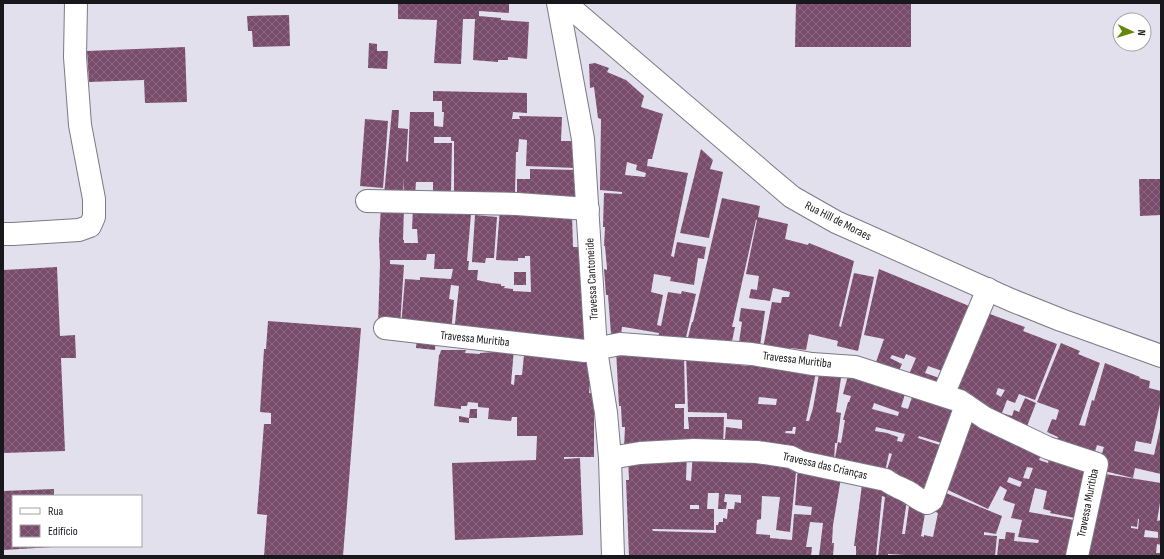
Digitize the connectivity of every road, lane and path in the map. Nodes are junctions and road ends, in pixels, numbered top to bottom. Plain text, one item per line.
1 (76, 3) edge
2 (558, 3) edge
3 (565, 3) edge
4 (367, 201) dead end
5 (588, 209) junction
6 (3, 234) edge
7 (988, 289) junction
8 (385, 328) dead end
9 (596, 350) junction
10 (1161, 356) edge
11 (943, 395) junction
12 (966, 405) junction
13 (610, 458) junction
14 (613, 556) edge
15 (1078, 556) edge

1 - 6 street
2 - 5 street, Travessa Cantoneide
3 - 7 street, Rua Hill de Moraes
4 - 5 street
5 - 9 street, Travessa Cantoneide
7 - 10 street, Rua Hill de Moraes
7 - 11 street
8 - 9 street, Travessa Muritiba
9 - 11 street, Travessa Muritiba
9 - 13 street, Travessa Cantoneide
11 - 12 street, Travessa Muritiba
12 - 13 street, Travessa das Crianças
12 - 15 street, Travessa Muritiba
13 - 14 street, Travessa Cantoneide

